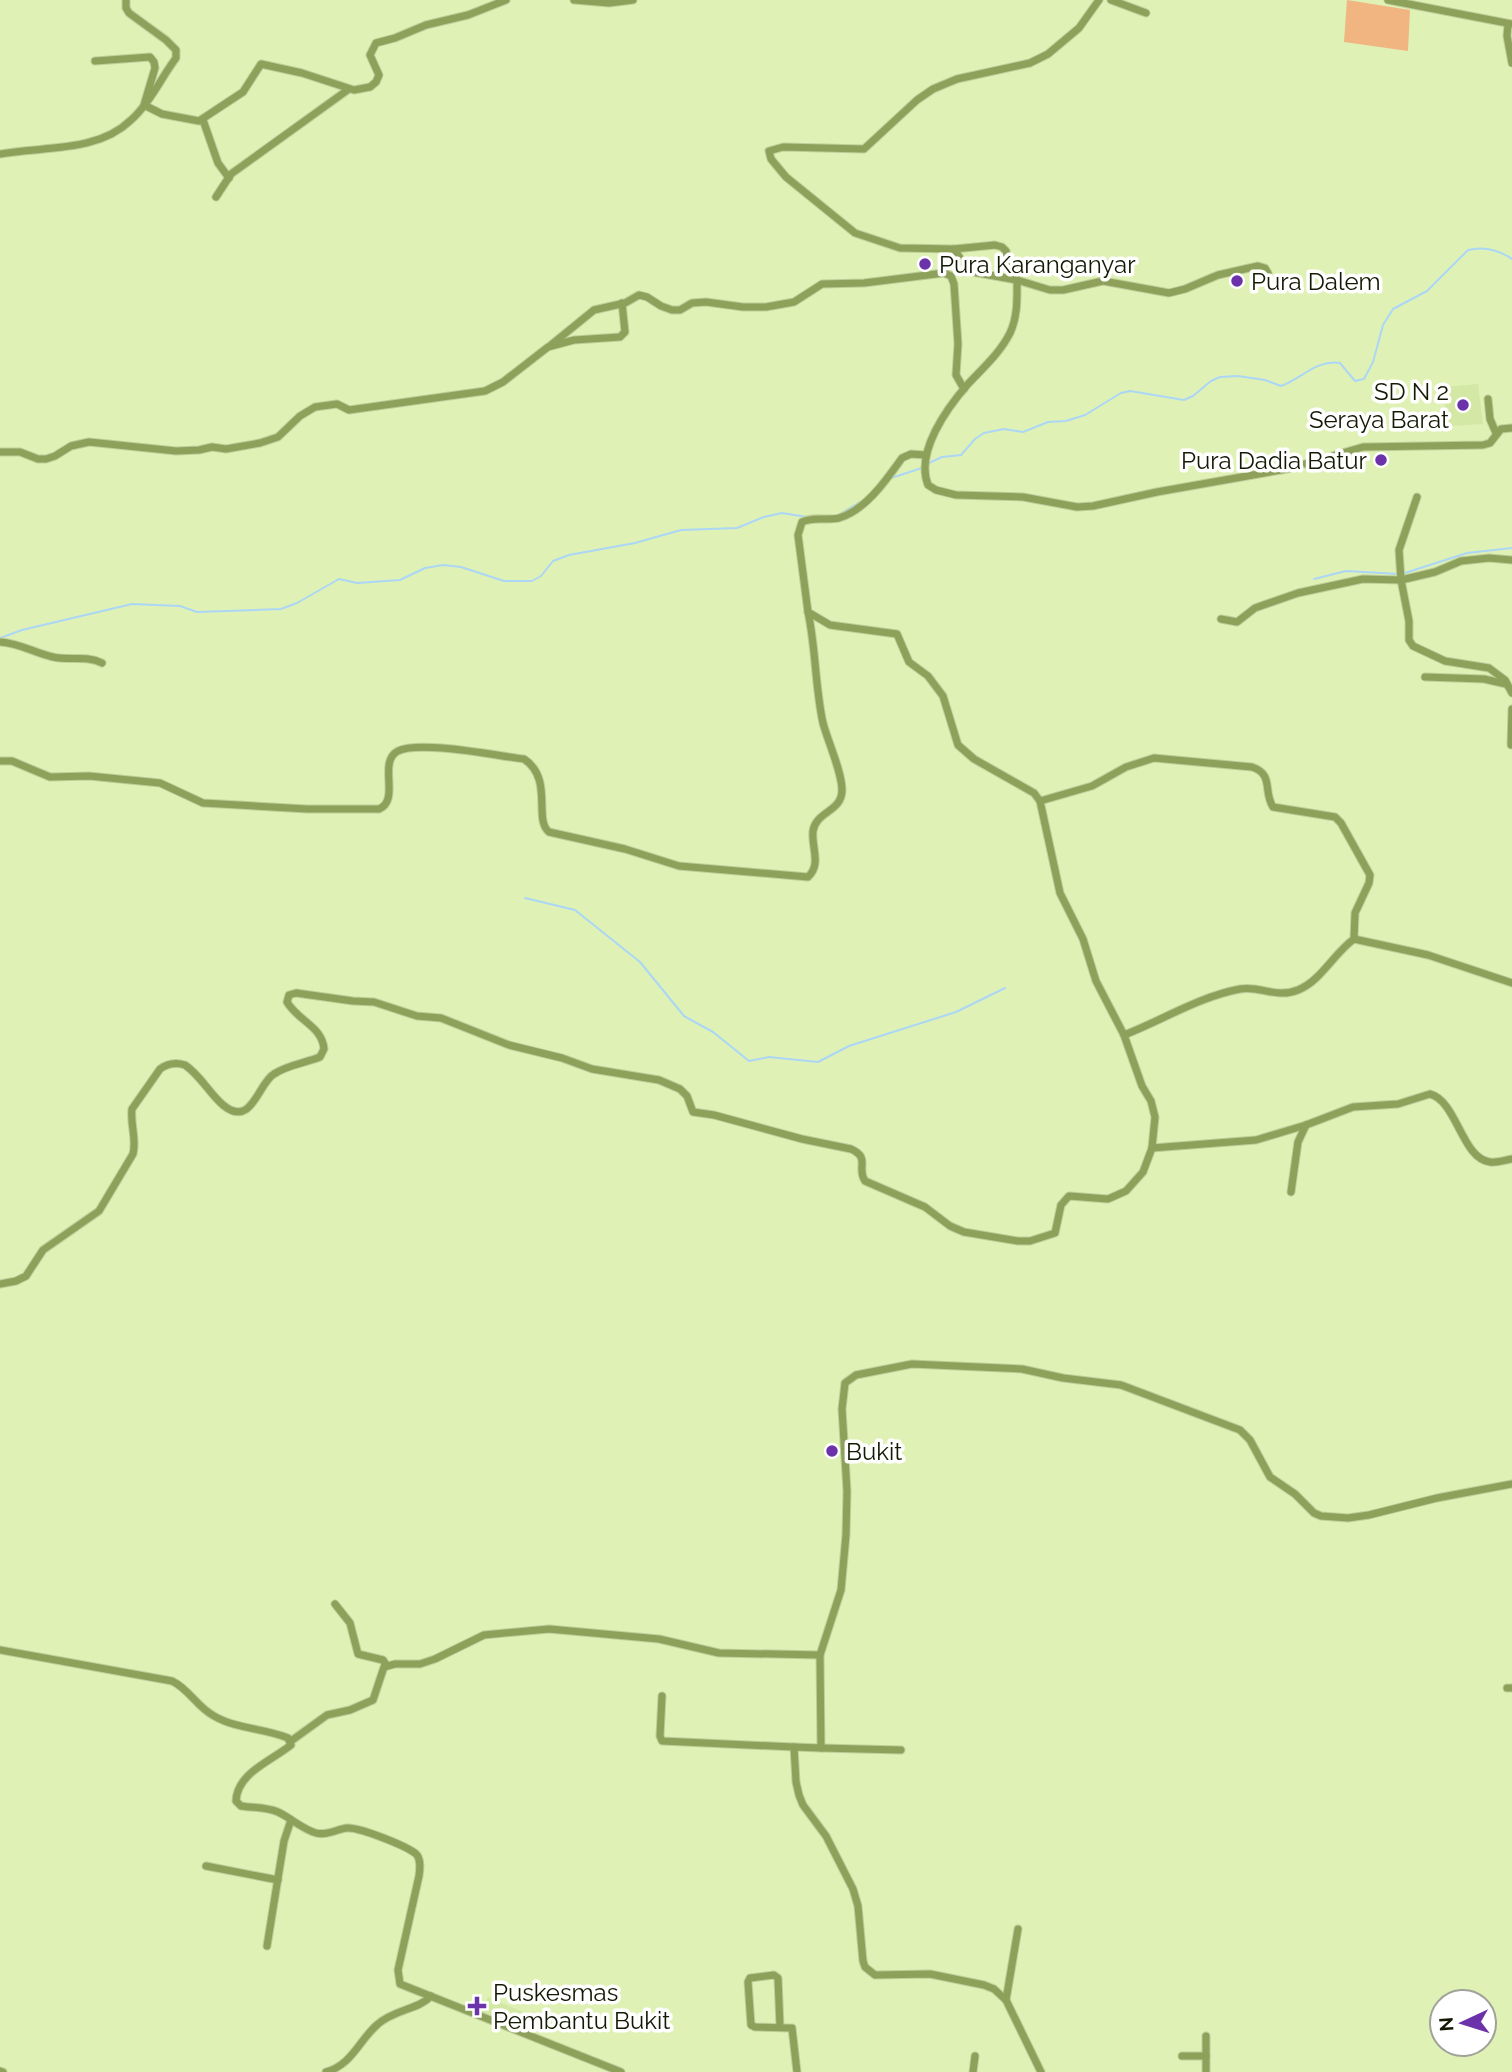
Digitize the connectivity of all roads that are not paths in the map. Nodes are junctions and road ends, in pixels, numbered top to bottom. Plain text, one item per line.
1 (126, 0) edge
2 (506, 0) edge
3 (574, 0) edge
4 (633, 0) edge
5 (1111, 0) edge
6 (1388, 0) edge
7 (1096, 3) edge
8 (1146, 13) dead end
9 (1510, 24) edge
10 (95, 61) dead end
11 (1512, 64) edge
12 (349, 89) junction
13 (144, 105) junction
14 (203, 120) junction
15 (0, 154) edge
16 (229, 178) junction
17 (216, 197) dead end
18 (954, 249) junction
19 (1268, 273) dead end
20 (1017, 280) junction
21 (622, 303) junction
22 (548, 348) junction
23 (964, 389) junction
24 (1488, 399) dead end
25 (1512, 428) edge
26 (1496, 433) junction
27 (0, 452) edge
28 (925, 455) junction
29 (1417, 497) dead end
30 (1512, 560) edge
31 (1401, 580) junction
32 (808, 612) junction
33 (1222, 619) dead end
34 (0, 642) edge
35 (102, 663) dead end
36 (1424, 677) dead end
37 (1511, 690) edge
38 (1512, 709) edge
39 (1511, 745) edge
40 (0, 761) edge
41 (1040, 801) junction
42 (1354, 939) junction
43 (1512, 983) edge
44 (1124, 1035) junction
45 (1306, 1125) junction
46 (1152, 1148) junction
47 (1512, 1158) edge
48 (1291, 1192) dead end
49 (0, 1284) edge
50 (1512, 1484) edge
51 (335, 1604) dead end
52 (0, 1650) edge
53 (820, 1655) junction
54 (387, 1666) junction
55 (662, 1696) dead end
56 (291, 1741) junction
57 (794, 1746) junction
58 (821, 1748) junction
59 (901, 1750) dead end
60 (291, 1820) junction
61 (206, 1866) dead end
62 (278, 1880) junction
63 (1018, 1929) dead end
64 (267, 1946) dead end
65 (431, 1996) junction
66 (1006, 2000) junction
67 (780, 2027) junction
68 (1206, 2036) dead end
69 (975, 2056) dead end
70 (1182, 2056) dead end
71 (1206, 2056) junction
72 (605, 2069) edge
73 (326, 2072) edge
74 (621, 2072) edge
75 (797, 2072) edge
76 (973, 2072) edge
77 (1041, 2072) edge
78 (1206, 2072) edge

1 - 13 street
2 - 12 street
3 - 4 street
5 - 8 street
6 - 9 street
7 - 18 street
9 - 11 street
10 - 13 street
12 - 14 street
12 - 16 street
13 - 14 street
13 - 15 street
14 - 16 street
16 - 17 street
18 - 20 street
18 - 20 street
19 - 20 street
20 - 23 street
21 - 22 street
21 - 22 street
21 - 23 street
22 - 27 street
23 - 28 street
24 - 26 street
25 - 26 street
26 - 28 street
28 - 32 street
29 - 31 street
30 - 31 street
31 - 33 street
31 - 37 street
32 - 40 street
32 - 41 street
34 - 35 street
36 - 37 street
38 - 39 street
41 - 42 street
41 - 44 street
42 - 43 street
42 - 44 street
44 - 46 street
45 - 46 street
45 - 47 street
45 - 48 street
46 - 49 street
50 - 53 street
51 - 54 street
52 - 56 street
53 - 54 street
53 - 58 street
54 - 56 street
55 - 57 street
56 - 60 street
57 - 58 street
57 - 66 street
58 - 59 street
60 - 62 street
60 - 65 street
61 - 62 street
62 - 64 street
63 - 66 street
65 - 72 street
65 - 73 street
66 - 77 street
67 - 67 street
67 - 75 street
68 - 71 street
69 - 76 street
70 - 71 street
71 - 78 street
72 - 74 street

